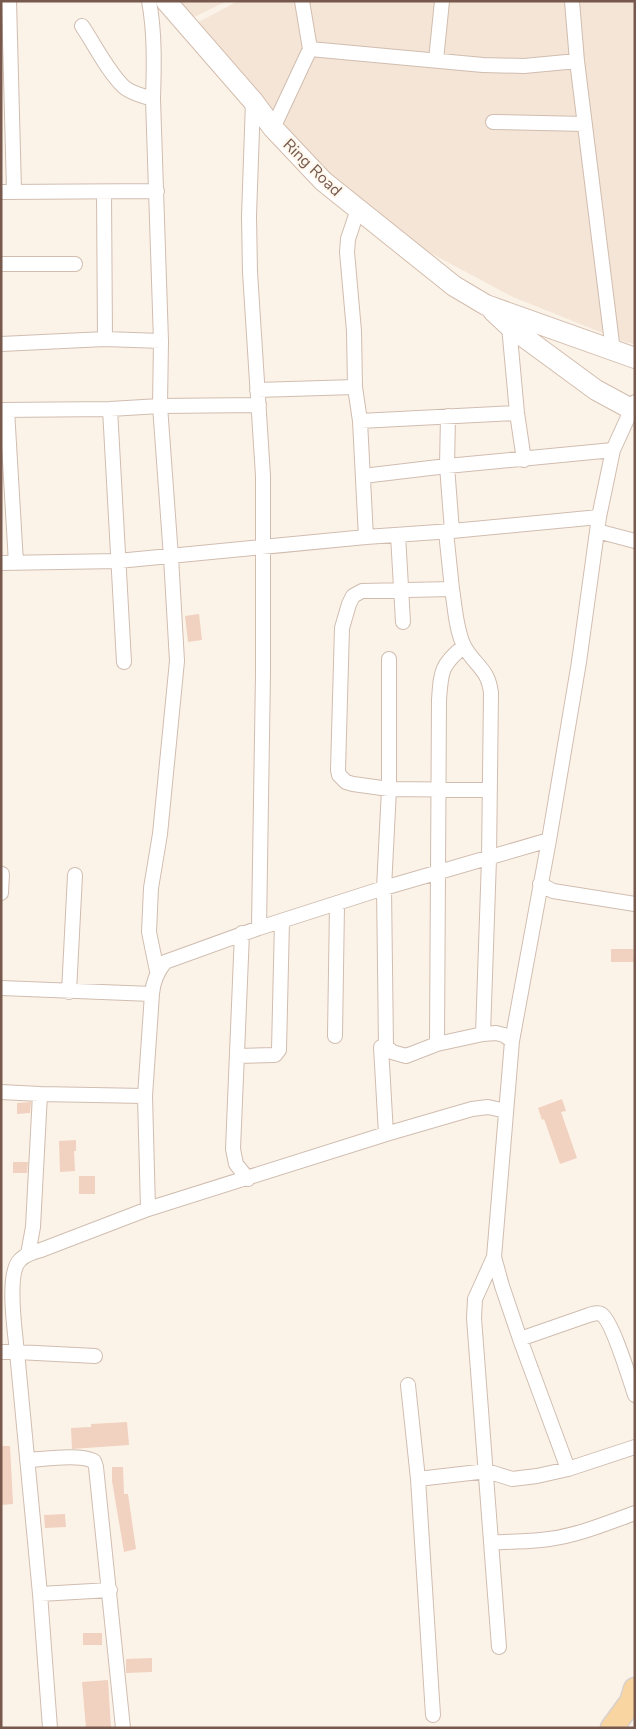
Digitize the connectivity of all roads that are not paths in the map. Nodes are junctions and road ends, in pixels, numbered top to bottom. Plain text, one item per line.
1 (9, 1) edge
2 (149, 1) edge
3 (166, 1) edge
4 (302, 1) edge
5 (442, 1) edge
6 (572, 1) edge
7 (82, 26) dead end
8 (310, 49) junction
9 (436, 60) junction
10 (577, 61) junction
11 (153, 99) junction
12 (253, 101) junction
13 (493, 122) dead end
14 (585, 124) junction
15 (273, 128) junction
16 (157, 191) junction
17 (8, 192) edge
18 (104, 192) junction
19 (358, 209) junction
20 (1, 264) edge
21 (75, 264) dead end
22 (486, 305) junction
23 (509, 326) junction
24 (105, 339) junction
25 (161, 340) junction
26 (1, 344) edge
27 (613, 351) junction
28 (635, 358) edge
29 (355, 387) junction
30 (257, 390) junction
31 (259, 405) junction
32 (160, 406) junction
33 (633, 407) edge
34 (4, 410) edge
35 (110, 410) junction
36 (516, 414) junction
37 (448, 416) junction
38 (360, 421) junction
39 (613, 450) junction
40 (524, 460) junction
41 (447, 466) junction
42 (363, 476) junction
43 (598, 524) junction
44 (449, 532) junction
45 (398, 535) junction
46 (366, 537) junction
47 (635, 541) edge
48 (263, 546) junction
49 (171, 556) junction
50 (118, 561) junction
51 (1, 563) edge
52 (16, 563) junction
53 (452, 589) junction
54 (401, 591) junction
55 (403, 622) dead end
56 (464, 646) junction
57 (389, 658) dead end
58 (124, 662) dead end
59 (437, 789) junction
60 (389, 790) junction
61 (490, 790) junction
62 (549, 840) junction
63 (488, 858) junction
64 (2, 874) edge
65 (437, 874) junction
66 (75, 875) dead end
67 (540, 884) junction
68 (384, 888) junction
69 (1, 893) edge
70 (337, 904) junction
71 (635, 904) edge
72 (282, 921) junction
73 (259, 928) junction
74 (242, 934) junction
75 (157, 972) junction
76 (1, 988) edge
77 (70, 992) junction
78 (152, 994) junction
79 (483, 1034) junction
80 (335, 1036) dead end
81 (512, 1041) junction
82 (437, 1044) junction
83 (381, 1047) dead end
84 (237, 1056) junction
85 (1, 1092) edge
86 (40, 1094) junction
87 (145, 1096) junction
88 (506, 1111) junction
89 (386, 1134) junction
90 (248, 1179) junction
91 (148, 1209) junction
92 (28, 1254) junction
93 (494, 1257) junction
94 (520, 1339) junction
95 (1, 1352) edge
96 (17, 1352) junction
97 (95, 1356) dead end
98 (408, 1385) dead end
99 (635, 1395) edge
100 (635, 1447) edge
101 (27, 1460) junction
102 (568, 1469) junction
103 (486, 1471) junction
104 (418, 1479) junction
105 (635, 1513) edge
106 (491, 1542) junction
107 (110, 1590) junction
108 (40, 1594) junction
109 (499, 1647) dead end
110 (635, 1689) edge
111 (433, 1715) dead end
112 (50, 1728) edge
113 (123, 1728) edge
114 (612, 1728) edge

1 - 17 street
2 - 11 street
3 - 12 main road, Ring Road
4 - 8 street
5 - 9 street
6 - 10 street
7 - 11 street
8 - 9 street
8 - 15 street
9 - 10 street
10 - 14 street
11 - 16 street
12 - 15 main road, Ring Road
12 - 30 street
13 - 14 street
14 - 27 street
15 - 19 main road, Ring Road
16 - 18 street
16 - 25 street
17 - 18 street
18 - 24 street
19 - 22 main road, Ring Road
19 - 29 street
20 - 21 street
22 - 23 main road, Ring Road
22 - 27 main road, Ring Road
23 - 33 main road, Ring Road
23 - 36 street
24 - 25 street
24 - 26 street
25 - 32 street
27 - 28 main road, Ring Road
29 - 30 street
29 - 38 street
30 - 31 street
31 - 32 street
31 - 48 street
32 - 35 street
32 - 49 street
33 - 39 street
34 - 35 street
34 - 52 street
35 - 50 street
36 - 37 street
36 - 40 street
37 - 38 street
37 - 41 street
38 - 42 street
39 - 40 street
39 - 43 street
40 - 41 street
41 - 42 street
41 - 44 street
42 - 46 street
43 - 44 street
43 - 47 street
43 - 62 street
44 - 45 street
44 - 53 street
45 - 46 street
45 - 54 street
46 - 48 street
48 - 49 street
48 - 73 street
49 - 50 street
49 - 75 street
50 - 52 street
50 - 58 street
51 - 52 street
53 - 54 street
53 - 56 street
54 - 55 street
54 - 60 street
56 - 59 street
56 - 61 street
57 - 60 street
59 - 60 street
59 - 61 street
59 - 65 street
60 - 68 street
61 - 63 street
62 - 63 street
62 - 67 street
63 - 65 street
63 - 79 street
64 - 69 street
65 - 68 street
65 - 82 street
66 - 77 street
67 - 71 street
67 - 81 street
68 - 70 street
68 - 82 street
70 - 72 street
70 - 80 street
72 - 73 street
72 - 84 street
73 - 74 street
74 - 75 street
74 - 84 street
75 - 78 street
76 - 77 street
77 - 78 street
78 - 87 street
79 - 81 street
79 - 82 street
81 - 88 street
83 - 89 street
84 - 90 street
85 - 86 street
86 - 87 street
86 - 92 street
87 - 91 street
88 - 89 street
88 - 93 street
89 - 90 street
90 - 91 street
91 - 92 street
92 - 96 street
93 - 94 street
93 - 103 street
94 - 99 street
94 - 102 street
95 - 96 street
96 - 97 street
96 - 101 street
98 - 104 street
100 - 102 street
101 - 107 street
101 - 108 street
102 - 103 street
103 - 104 street
103 - 106 street
104 - 111 street
105 - 106 street
106 - 109 street
107 - 108 street
107 - 113 street
108 - 112 street
110 - 114 main road

